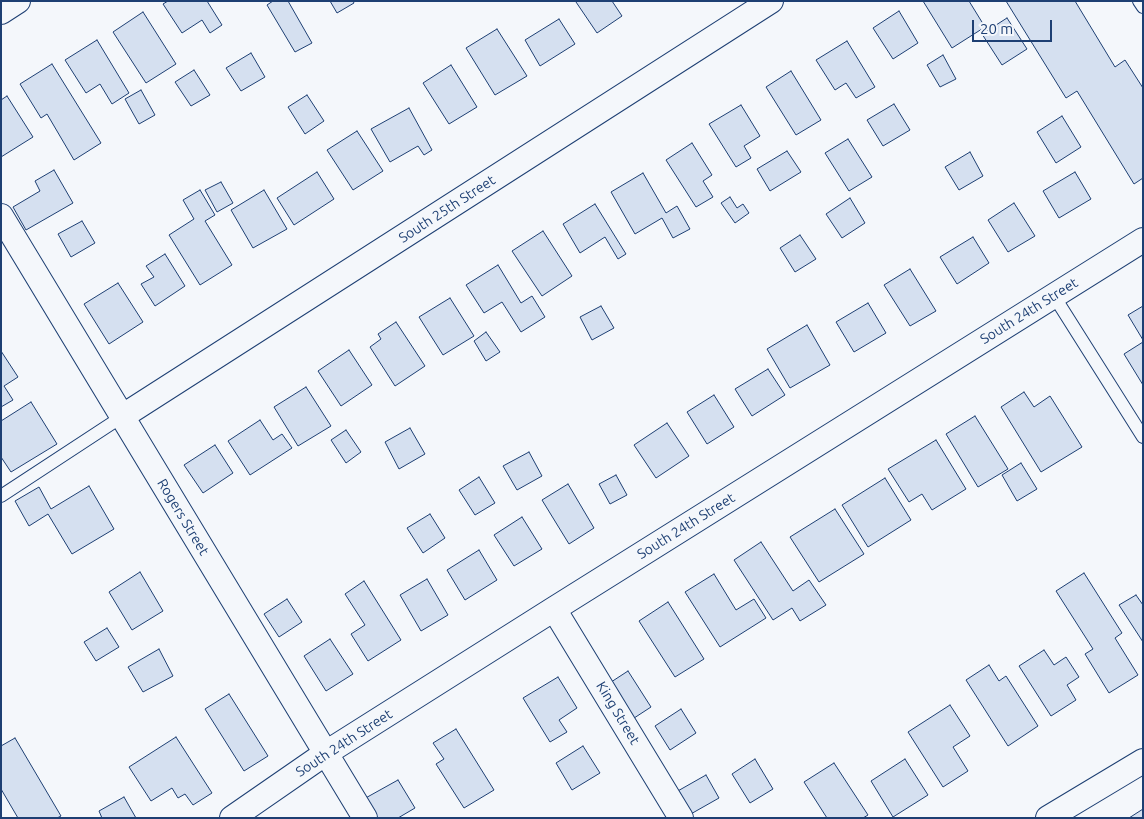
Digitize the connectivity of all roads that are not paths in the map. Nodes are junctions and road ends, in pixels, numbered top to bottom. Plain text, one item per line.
1 (18, 1) edge
2 (771, 1) edge
3 (1138, 1) edge
4 (1143, 7) edge
5 (1, 12) edge
6 (1, 216) edge
7 (1143, 240) edge
8 (1054, 296) junction
9 (123, 416) junction
10 (1143, 437) edge
11 (1, 496) edge
12 (554, 609) junction
13 (326, 754) junction
14 (1143, 760) edge
15 (232, 818) edge
16 (365, 818) edge
17 (681, 818) edge
18 (1048, 818) edge

1 - 5 street
2 - 9 street, South 25th Street
3 - 4 lane
6 - 9 street, Rogers Street
7 - 8 street, South 24th Street
8 - 10 lane
8 - 12 street, South 24th Street
9 - 11 lane
9 - 13 street, Rogers Street
12 - 13 street, South 24th Street
12 - 17 street, King Street
13 - 15 street, South 24th Street
13 - 16 street, Rogers Street
14 - 18 street

